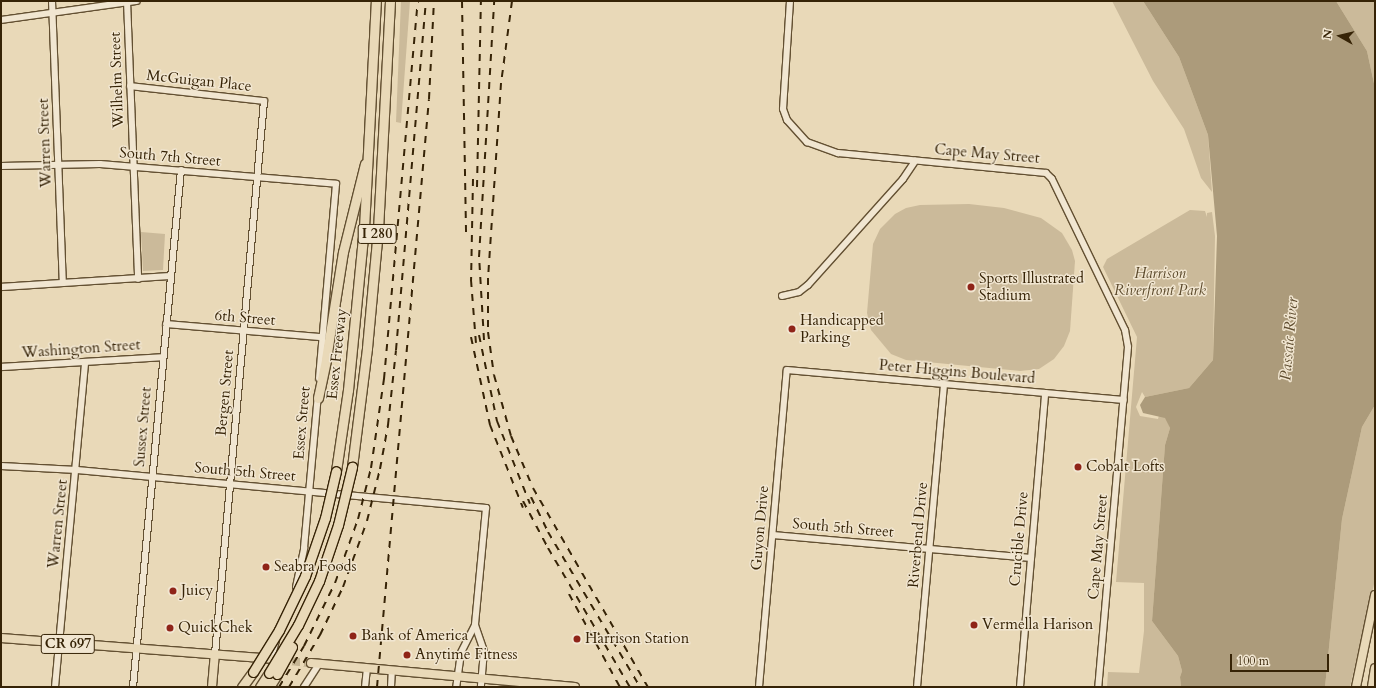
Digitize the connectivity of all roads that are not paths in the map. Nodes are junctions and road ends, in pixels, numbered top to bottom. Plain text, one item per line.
1 (52, 1) edge
2 (137, 1) edge
3 (376, 1) edge
4 (390, 1) edge
5 (790, 1) edge
6 (127, 2) edge
7 (52, 13) junction
8 (1, 20) edge
9 (130, 86) junction
10 (264, 101) joint
11 (368, 155) junction
12 (915, 161) junction
13 (59, 163) junction
14 (1, 166) edge
15 (134, 166) junction
16 (180, 170) junction
17 (258, 177) junction
18 (336, 184) joint
19 (171, 276) junction
20 (138, 279) junction
21 (64, 283) junction
22 (1, 286) edge
23 (782, 296) dead end
24 (166, 324) junction
25 (244, 330) junction
26 (322, 337) junction
27 (163, 357) junction
28 (86, 363) junction
29 (1, 367) edge
30 (787, 370) joint
31 (944, 384) junction
32 (1045, 393) junction
33 (318, 398) junction
34 (1124, 400) junction
35 (1, 466) edge
36 (77, 470) junction
37 (152, 477) junction
38 (230, 484) junction
39 (309, 491) junction
40 (773, 535) junction
41 (930, 548) junction
42 (1031, 558) junction
43 (1375, 595) edge
44 (475, 625) junction
45 (1, 638) edge
46 (59, 643) junction
47 (136, 650) junction
48 (215, 654) junction
49 (271, 659) joint
50 (315, 663) joint
51 (368, 668) junction
52 (1375, 668) edge
53 (392, 670) junction
54 (273, 674) junction
55 (457, 676) junction
56 (481, 683) edge
57 (556, 686) edge
58 (55, 687) edge
59 (133, 687) edge
60 (212, 687) edge
61 (242, 687) edge
62 (260, 687) edge
63 (269, 687) edge
64 (304, 687) edge
65 (366, 687) edge
66 (391, 687) edge
67 (456, 687) edge
68 (575, 687) edge
69 (759, 687) edge
70 (917, 687) edge
71 (1020, 687) edge
72 (1098, 687) edge
73 (1356, 687) edge
74 (1372, 687) edge

1 - 7 street, Warren Street
2 - 6 street
3 - 11 highway, Essex Freeway / I 280
4 - 54 highway, Essex Freeway / I 280, bridge
5 - 12 street, Cape May Street
6 - 7 street
6 - 9 street, Wilhelm Street
7 - 8 street
7 - 13 street, Warren Street
9 - 10 street, McGuigan Place
9 - 15 street, Wilhelm Street
10 - 17 street, Bergen Street
11 - 33 highway
11 - 61 highway, Essex Freeway / I 280, bridge
12 - 23 street
12 - 34 street, Cape May Street
13 - 14 street, South 7th Street
13 - 15 street, South 7th Street
13 - 21 street, Warren Street
15 - 16 street, South 7th Street
15 - 20 street, Wilhelm Street
16 - 17 street, South 7th Street
16 - 19 street, Sussex Street
17 - 18 street, South 7th Street
17 - 25 street, Bergen Street
18 - 26 street, Essex Street
19 - 20 street
19 - 24 street, Sussex Street
20 - 21 street
21 - 22 street
24 - 25 street, 6th Street
24 - 27 street, Sussex Street
25 - 26 street, 6th Street
25 - 38 street, Bergen Street
26 - 33 street, Essex Street
27 - 28 street, Washington Street
27 - 37 street, Sussex Street
28 - 29 street, Washington Street
28 - 36 street, Warren Street
30 - 31 street, Peter Higgins Boulevard
30 - 40 street, Guyon Drive
31 - 32 street, Peter Higgins Boulevard
31 - 41 street, Riverbend Drive
32 - 34 street, Peter Higgins Boulevard
32 - 42 street, Crucible Drive
33 - 39 street, Essex Street
34 - 72 street, Cape May Street
35 - 36 street, South 5th Street
36 - 37 street, South 5th Street
36 - 46 street, Warren Street
37 - 38 street, South 5th Street
37 - 47 street, Sussex Street
38 - 39 street, South 5th Street
38 - 48 street, Bergen Street
39 - 44 street, South 5th Street
39 - 49 street, Essex Street
40 - 41 street, South 5th Street
40 - 69 street, Guyon Drive
41 - 42 street, South 5th Street
41 - 70 street, Riverbend Drive
42 - 71 street, Crucible Drive
43 - 73 main road
44 - 55 street
44 - 56 street
45 - 46 main road, CR 697
46 - 47 main road, CR 697
46 - 58 street, Warren Street
47 - 48 main road, CR 697
47 - 59 street, Sussex Street
48 - 49 main road, CR 697
48 - 60 main road, Bergen Street
50 - 51 main road
50 - 64 street
51 - 53 main road
51 - 65 street
52 - 74 main road
53 - 55 main road
53 - 66 street
54 - 62 highway, Essex Freeway / I 280
54 - 63 highway
55 - 56 main road
55 - 67 street
56 - 57 main road
57 - 68 main road

